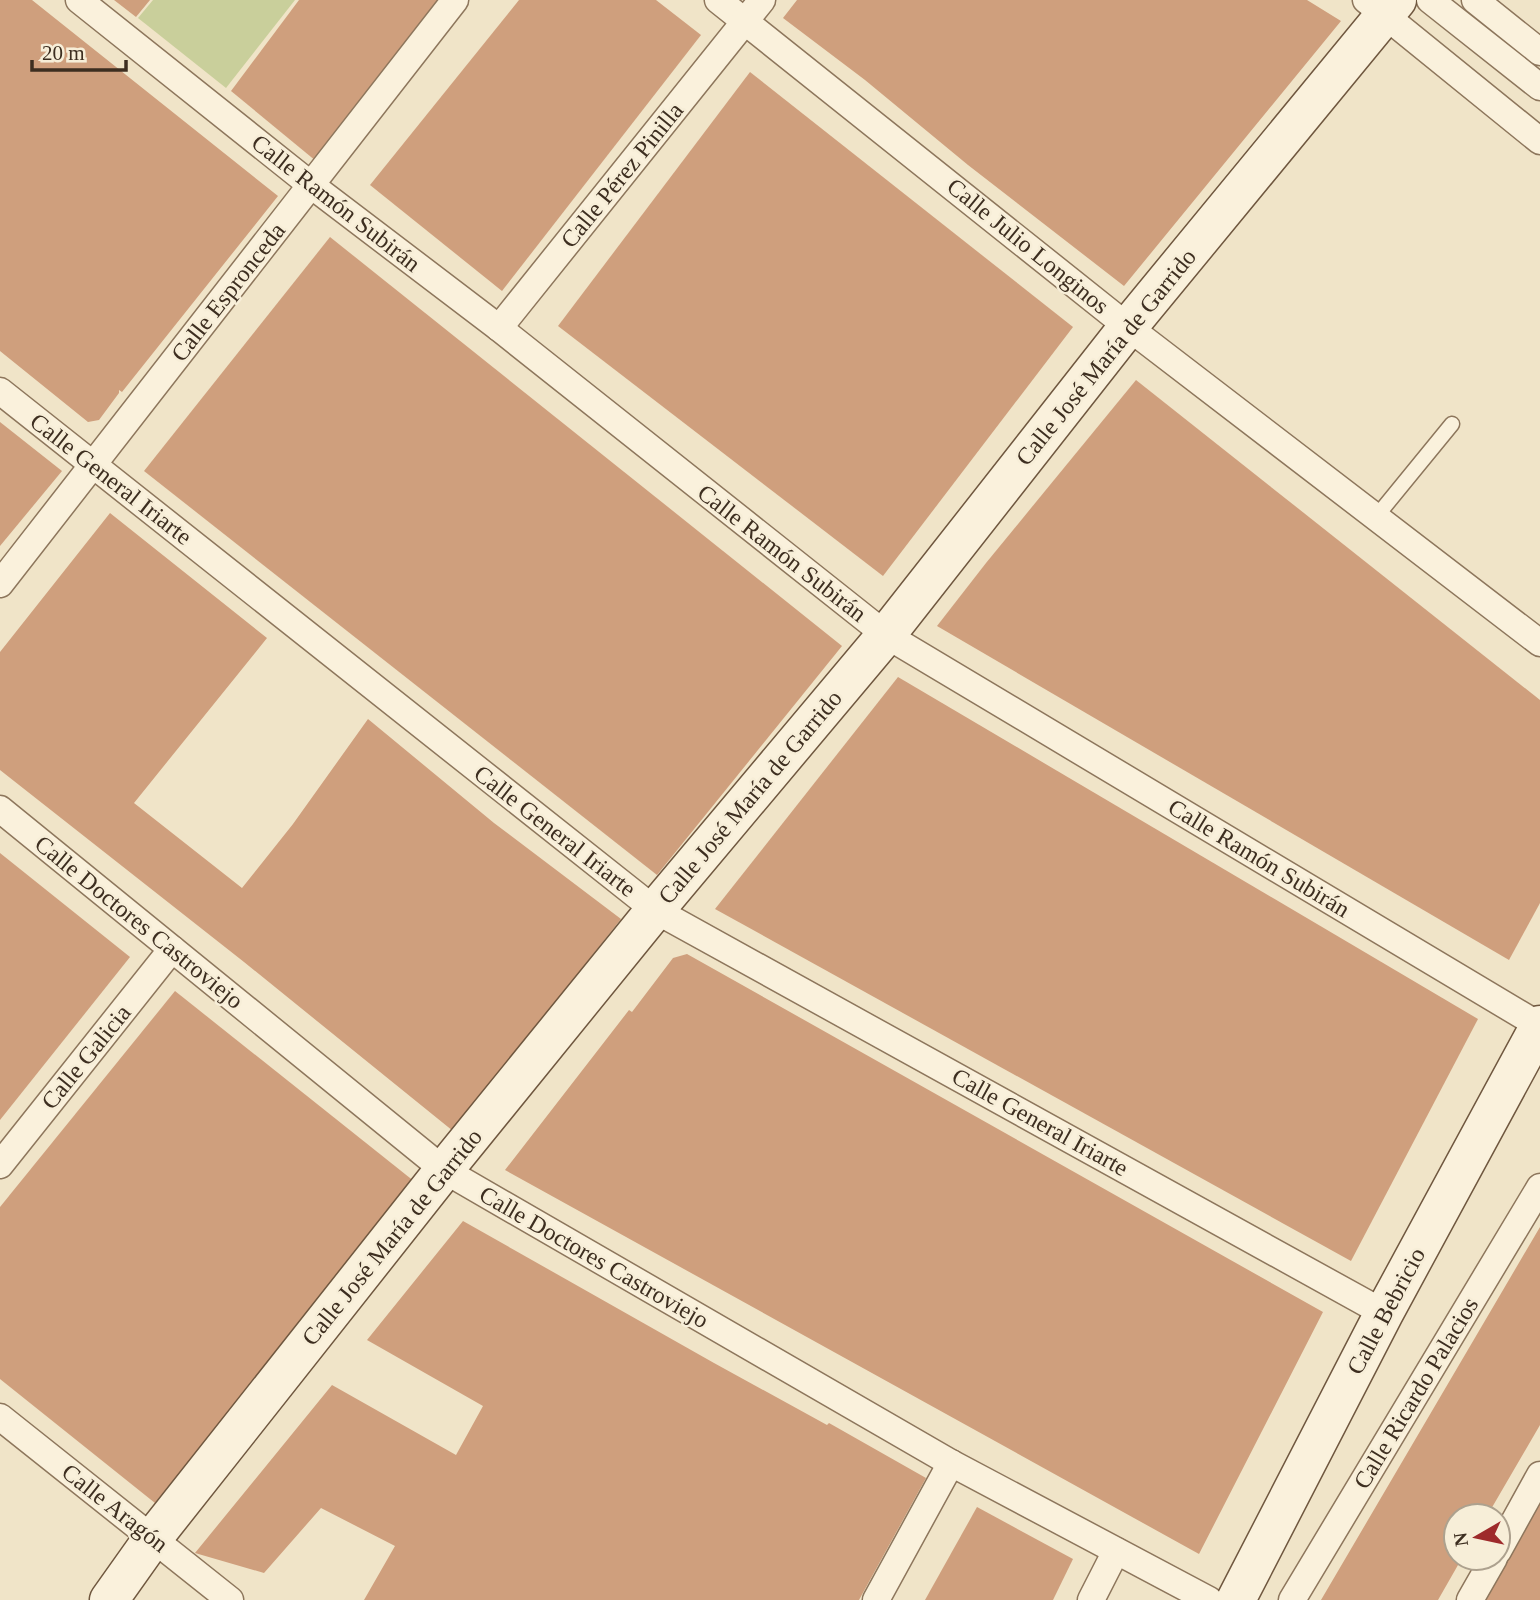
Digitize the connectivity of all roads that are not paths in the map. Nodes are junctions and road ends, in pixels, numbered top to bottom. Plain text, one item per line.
1 (79, 0) edge
2 (456, 0) edge
3 (718, 0) edge
4 (762, 0) edge
5 (1430, 0) edge
6 (1475, 0) edge
7 (1382, 5) edge
8 (746, 21) junction
9 (1540, 52) edge
10 (1540, 88) edge
11 (1540, 141) edge
12 (311, 185) junction
13 (1128, 327) junction
14 (499, 328) junction
15 (0, 391) edge
16 (1452, 424) dead end
17 (93, 465) junction
18 (1376, 517) junction
19 (0, 584) edge
20 (886, 635) junction
21 (1540, 643) edge
22 (0, 809) edge
23 (655, 910) junction
24 (173, 949) junction
25 (1540, 1025) edge
26 (0, 1165) edge
27 (444, 1170) junction
28 (1540, 1186) edge
29 (1384, 1313) junction
30 (0, 1418) edge
31 (951, 1463) junction
32 (1540, 1475) edge
33 (1512, 1525) edge
34 (153, 1538) junction
35 (1116, 1551) junction
36 (1486, 1572) edge
37 (109, 1600) edge
38 (230, 1600) edge
39 (876, 1600) edge
40 (1091, 1600) edge
41 (1209, 1600) edge
42 (1236, 1600) edge
43 (1292, 1600) edge
44 (1470, 1600) edge

1 - 12 street, Calle Ramón Subirán
2 - 12 street, Calle Espronceda
3 - 8 street, Calle Julio Longinos
4 - 8 street, Calle Pérez Pinilla
5 - 10 street
6 - 9 street
7 - 11 street
7 - 13 street, Calle José María de Garrido
8 - 13 street, Calle Julio Longinos
8 - 14 street, Calle Pérez Pinilla
12 - 14 street, Calle Ramón Subirán
12 - 17 street, Calle Espronceda
13 - 18 street, Calle Julio Longinos
13 - 20 street, Calle José María de Garrido
14 - 20 street, Calle Ramón Subirán
15 - 17 street, Calle General Iriarte
16 - 18 lane
17 - 19 street, Calle Espronceda
17 - 23 street, Calle General Iriarte
18 - 21 street, Calle Julio Longinos
20 - 23 street, Calle José María de Garrido
20 - 25 street, Calle Ramón Subirán
22 - 24 street, Calle Doctores Castroviejo
23 - 27 street, Calle José María de Garrido
23 - 29 street, Calle General Iriarte
24 - 26 street, Calle Galicia
24 - 27 street, Calle Doctores Castroviejo
25 - 29 street, Calle Bebricio
27 - 31 street, Calle Doctores Castroviejo
27 - 34 street, Calle José María de Garrido
28 - 43 street, Calle Ricardo Palacios
29 - 42 street, Calle Bebricio
30 - 34 street, Calle Aragón
31 - 35 street, Calle Doctores Castroviejo
31 - 39 street
32 - 33 street
34 - 37 street, Calle José María de Garrido
34 - 38 street, Calle Aragón
35 - 40 street
35 - 41 street, Calle Doctores Castroviejo
36 - 44 street

